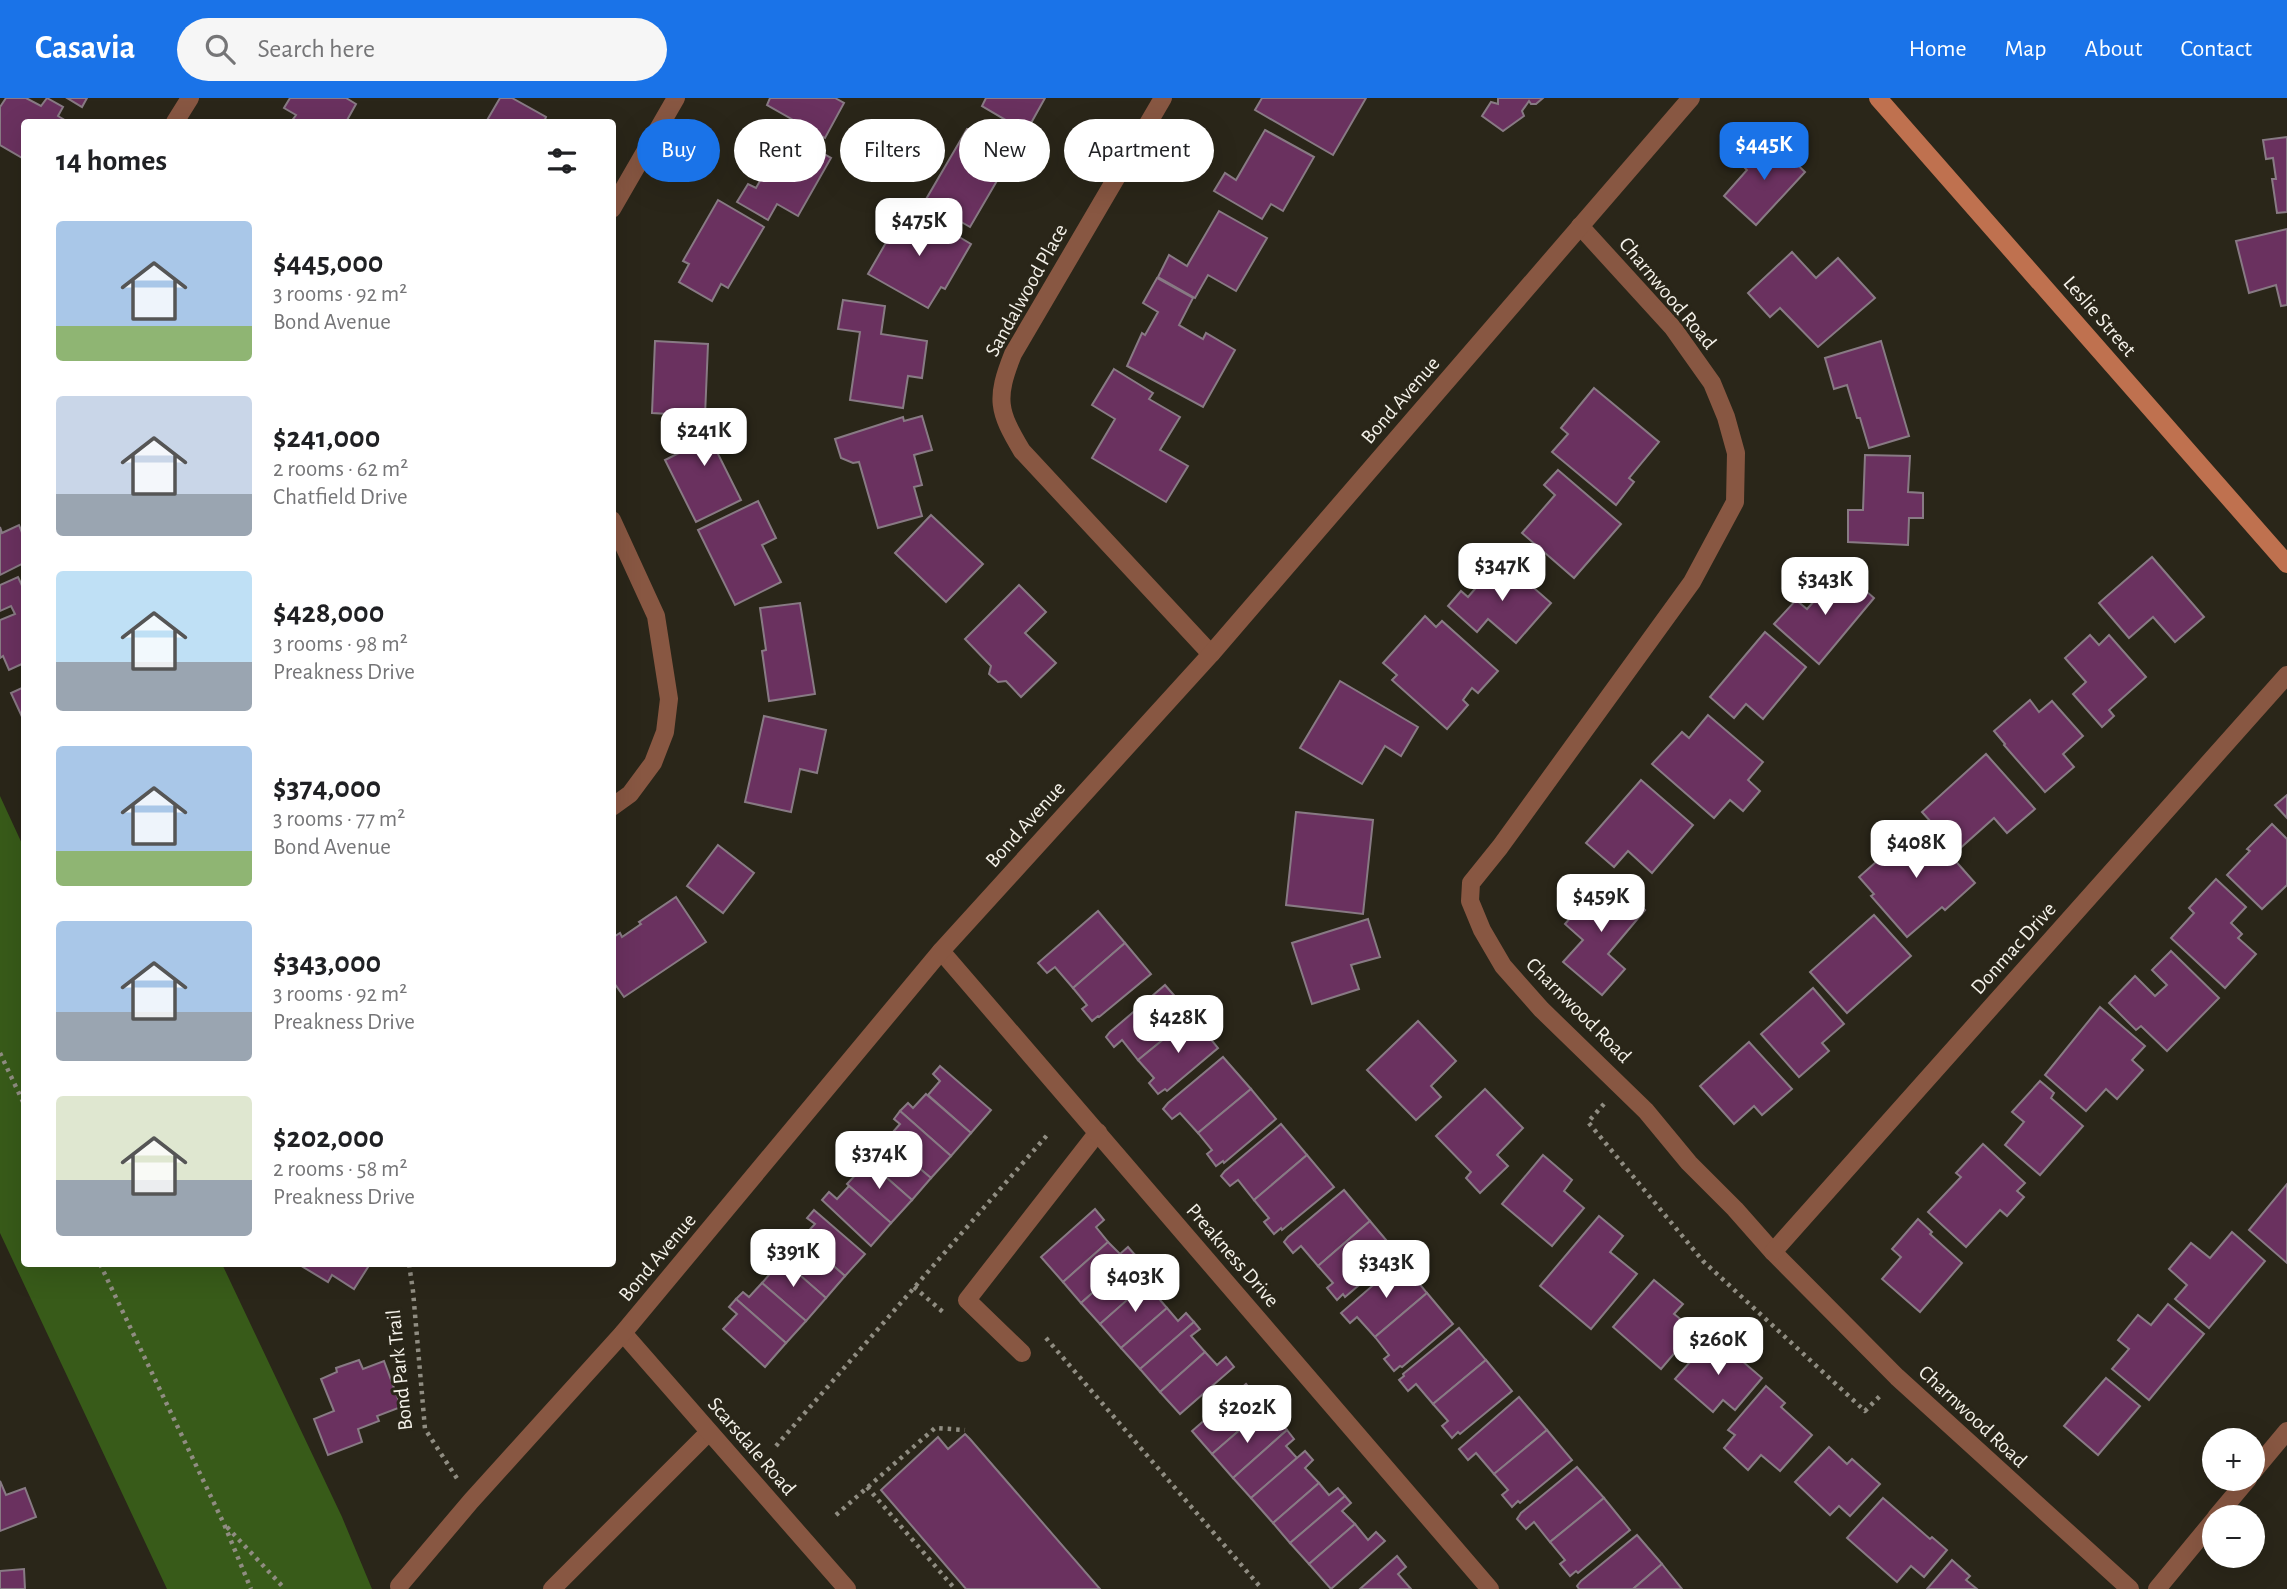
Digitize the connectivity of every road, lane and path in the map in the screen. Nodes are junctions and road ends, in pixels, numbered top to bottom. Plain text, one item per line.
1 (190, 98) edge
2 (676, 98) edge
3 (1163, 98) edge
4 (1691, 98) edge
5 (1878, 98) edge
6 (177, 119) edge
7 (616, 202) edge
8 (1580, 226) junction
9 (616, 529) edge
10 (2287, 564) edge
11 (1211, 654) junction
12 (2287, 675) edge
13 (616, 804) edge
14 (941, 951) junction
15 (0, 1053) edge
16 (1622, 1086) junction
17 (21, 1098) edge
18 (1098, 1132) junction
19 (1049, 1133) dead end
20 (1773, 1252) junction
21 (101, 1267) edge
22 (410, 1267) edge
23 (914, 1287) junction
24 (945, 1314) dead end
25 (623, 1333) junction
26 (1028, 1348) joint
27 (1897, 1377) junction
28 (965, 1430) dead end
29 (2287, 1431) edge
30 (709, 1432) junction
31 (776, 1446) dead end
32 (2265, 1457) edge
33 (867, 1487) junction
34 (2238, 1491) edge
35 (471, 1501) junction
36 (2227, 1505) edge
37 (836, 1515) dead end
38 (224, 1524) junction
39 (2202, 1535) edge
40 (398, 1588) edge
41 (251, 1589) edge
42 (285, 1589) edge
43 (552, 1589) edge
44 (847, 1589) edge
45 (955, 1589) edge
46 (1262, 1589) edge
47 (1490, 1589) edge
48 (2130, 1589) edge
49 (2157, 1589) edge

1 - 6 street
2 - 7 street
3 - 11 street, Sandalwood Place
4 - 8 street, Bond Avenue
5 - 10 main road, Leslie Street
8 - 11 street, Bond Avenue
8 - 16 street, Charnwood Road
9 - 13 street
11 - 14 street, Bond Avenue
12 - 20 street, Donmac Drive
14 - 18 street, Preakness Drive
14 - 25 street, Bond Avenue
15 - 17 path
16 - 20 street, Charnwood Road
16 - 27 path
18 - 26 street
18 - 47 street, Preakness Drive
19 - 23 path
20 - 27 street, Charnwood Road
21 - 38 path
22 - 35 path, Bond Park Trail
23 - 24 path
23 - 31 path
25 - 30 street, Scarsdale Road
25 - 35 street, Bond Avenue
26 - 46 path
27 - 48 street, Charnwood Road
28 - 33 path
29 - 32 street
30 - 43 street
30 - 44 street, Scarsdale Road
33 - 37 path
33 - 45 path
34 - 36 street
35 - 40 street, Bond Avenue
38 - 41 path
38 - 42 path
39 - 49 street

